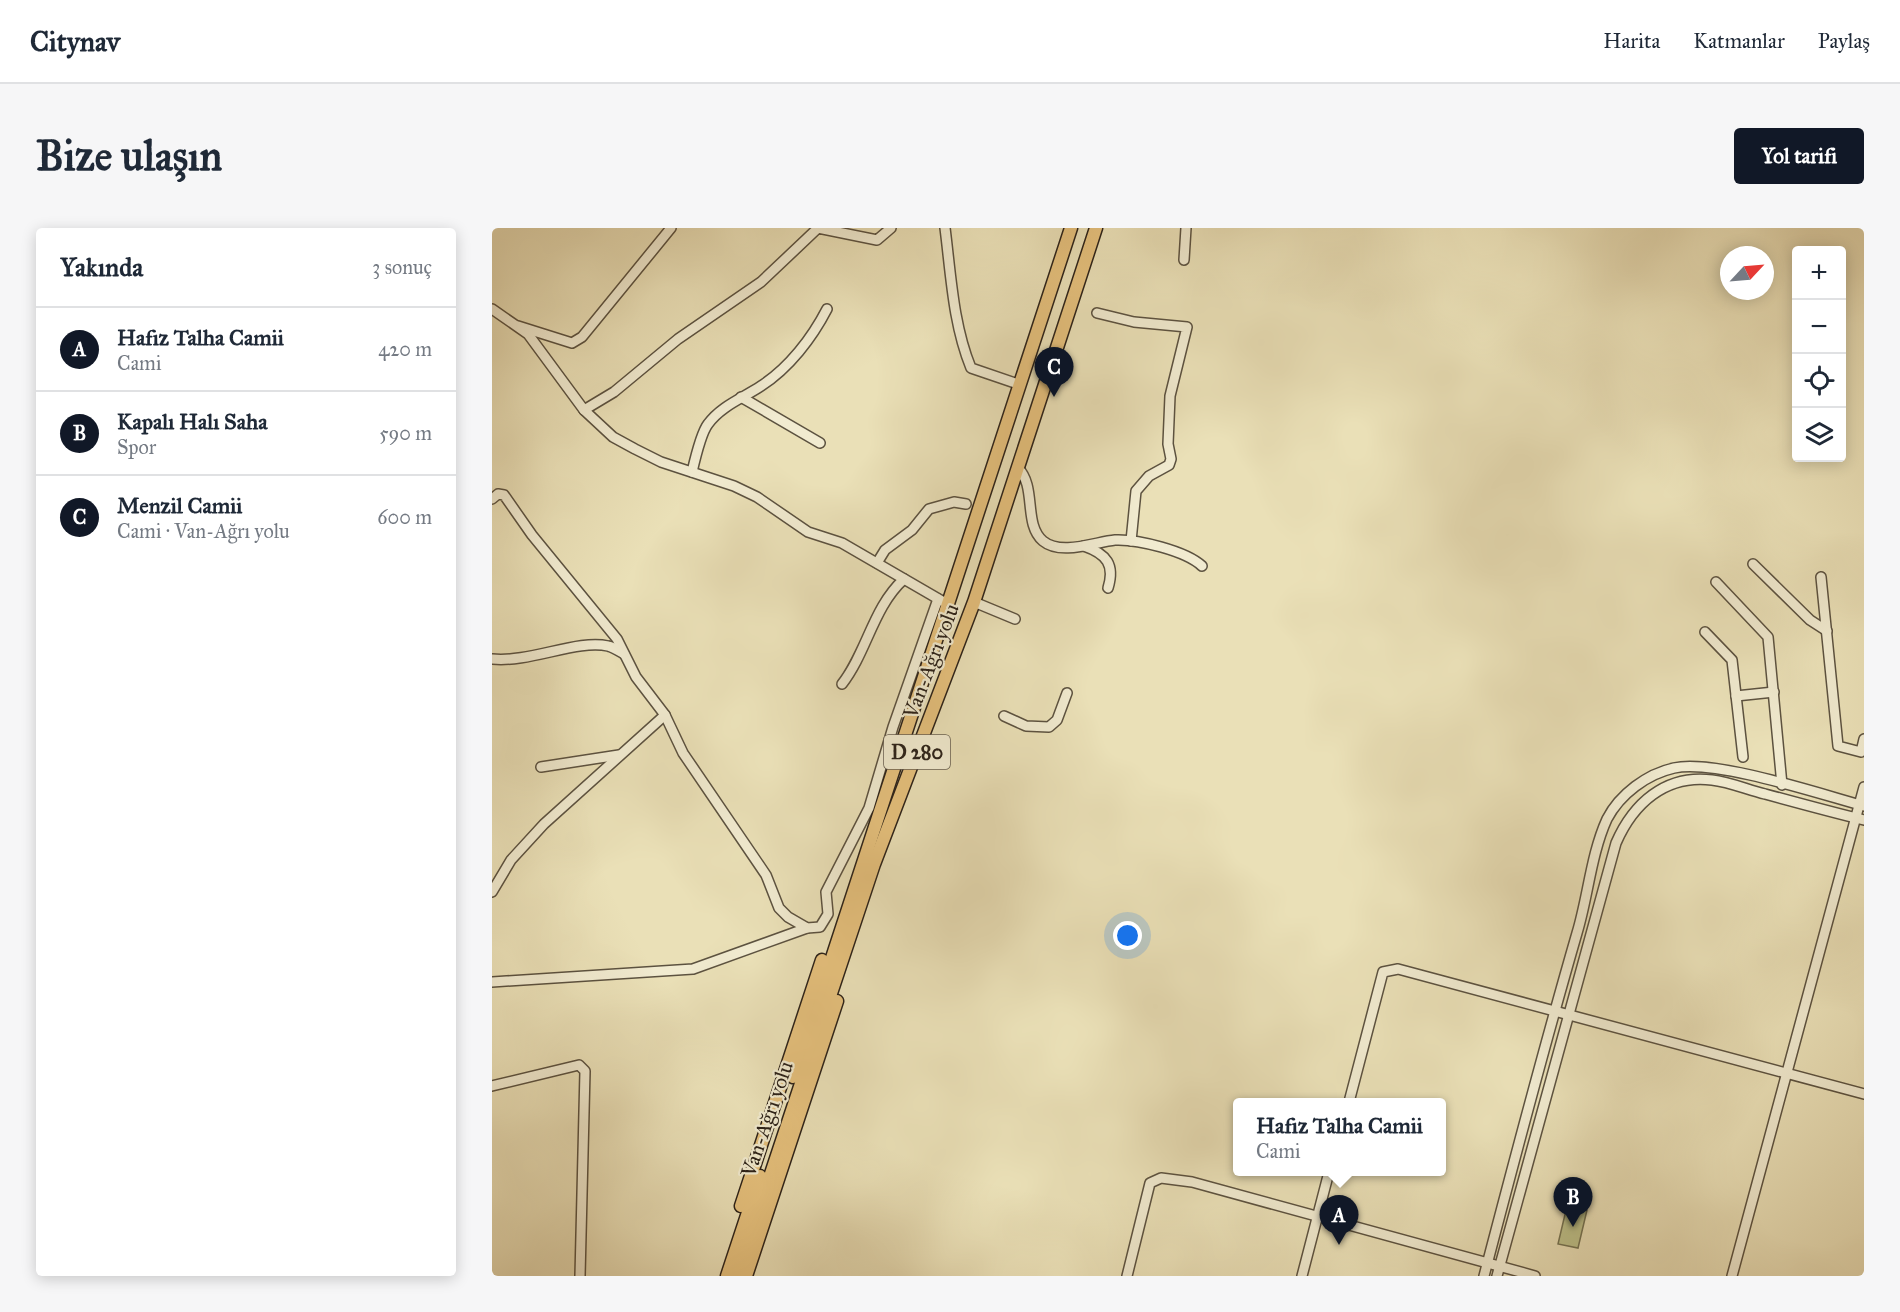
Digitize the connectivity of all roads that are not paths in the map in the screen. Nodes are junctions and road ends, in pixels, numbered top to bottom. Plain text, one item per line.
1 (671, 228) edge
2 (891, 228) edge
3 (945, 228) edge
4 (1071, 228) edge
5 (1096, 228) edge
6 (1186, 228) edge
7 (1184, 260) dead end
8 (492, 309) edge
9 (827, 309) dead end
10 (1097, 313) dead end
11 (518, 326) junction
12 (549, 337) junction
13 (541, 350) junction
14 (1018, 384) junction
15 (741, 397) junction
16 (584, 410) junction
17 (820, 442) dead end
18 (1018, 468) junction
19 (692, 472) junction
20 (492, 499) edge
21 (966, 504) dead end
22 (1131, 541) junction
23 (1082, 545) junction
24 (877, 563) junction
25 (1753, 564) dead end
26 (1202, 566) dead end
27 (1821, 577) dead end
28 (904, 579) junction
29 (1716, 582) dead end
30 (1108, 588) dead end
31 (943, 600) junction
32 (974, 602) junction
33 (1015, 619) dead end
34 (1827, 631) junction
35 (1705, 632) dead end
36 (624, 654) junction
37 (492, 659) edge
38 (842, 684) dead end
39 (1773, 692) junction
40 (1067, 693) dead end
41 (1736, 696) junction
42 (665, 715) junction
43 (1004, 717) dead end
44 (1864, 739) edge
45 (621, 754) junction
46 (1743, 757) dead end
47 (541, 767) dead end
48 (1782, 785) junction
49 (1864, 787) edge
50 (1861, 806) edge
51 (1860, 819) edge
52 (492, 892) edge
53 (855, 904) junction
54 (807, 928) junction
55 (492, 982) edge
56 (1555, 1010) junction
57 (1569, 1014) junction
58 (1785, 1073) junction
59 (492, 1086) edge
60 (1864, 1094) edge
61 (1350, 1098) edge
62 (1328, 1176) edge
63 (1317, 1217) junction
64 (1487, 1262) junction
65 (1498, 1271) edge
66 (580, 1276) edge
67 (719, 1276) edge
68 (727, 1276) edge
69 (736, 1276) edge
70 (746, 1276) edge
71 (1127, 1276) edge
72 (1302, 1276) edge
73 (1484, 1276) edge
74 (1536, 1276) edge
75 (1732, 1276) edge

1 - 12 street
2 - 16 street
3 - 14 street
4 - 14 highway, D 280
5 - 18 highway, Van-Ağrı yolu / D 280
6 - 7 street
8 - 11 street
9 - 15 street
10 - 22 street
11 - 12 street
11 - 13 street
12 - 13 street
13 - 16 street
14 - 31 highway, D 280
15 - 17 street
15 - 19 street
16 - 19 street
18 - 23 street
18 - 32 highway, Van-Ağrı yolu / D 280
19 - 24 street
20 - 36 street
21 - 24 street
22 - 23 street
22 - 26 street
23 - 30 street
24 - 28 street
25 - 34 street
27 - 34 street
28 - 31 street
28 - 38 street
29 - 39 street
31 - 53 highway, D 280
31 - 54 street
32 - 33 street
32 - 53 highway, Van-Ağrı yolu / D 280
34 - 44 street
35 - 41 street
36 - 37 street
36 - 42 street
39 - 41 street
39 - 48 street
40 - 43 street
41 - 46 street
42 - 45 street
42 - 54 street
45 - 47 street
45 - 52 street
48 - 50 street
48 - 56 street
49 - 50 street
50 - 51 street
51 - 57 street
51 - 58 street
53 - 67 highway
53 - 68 highway, D 280
53 - 69 highway, Van-Ağrı yolu / D 280
53 - 70 highway
54 - 55 street
56 - 57 street
56 - 61 street
56 - 64 street
57 - 58 street
57 - 65 street
58 - 60 street
58 - 75 street
59 - 66 street
62 - 63 street
63 - 64 street
63 - 71 street
63 - 72 street
64 - 65 street
64 - 73 street
65 - 74 street

